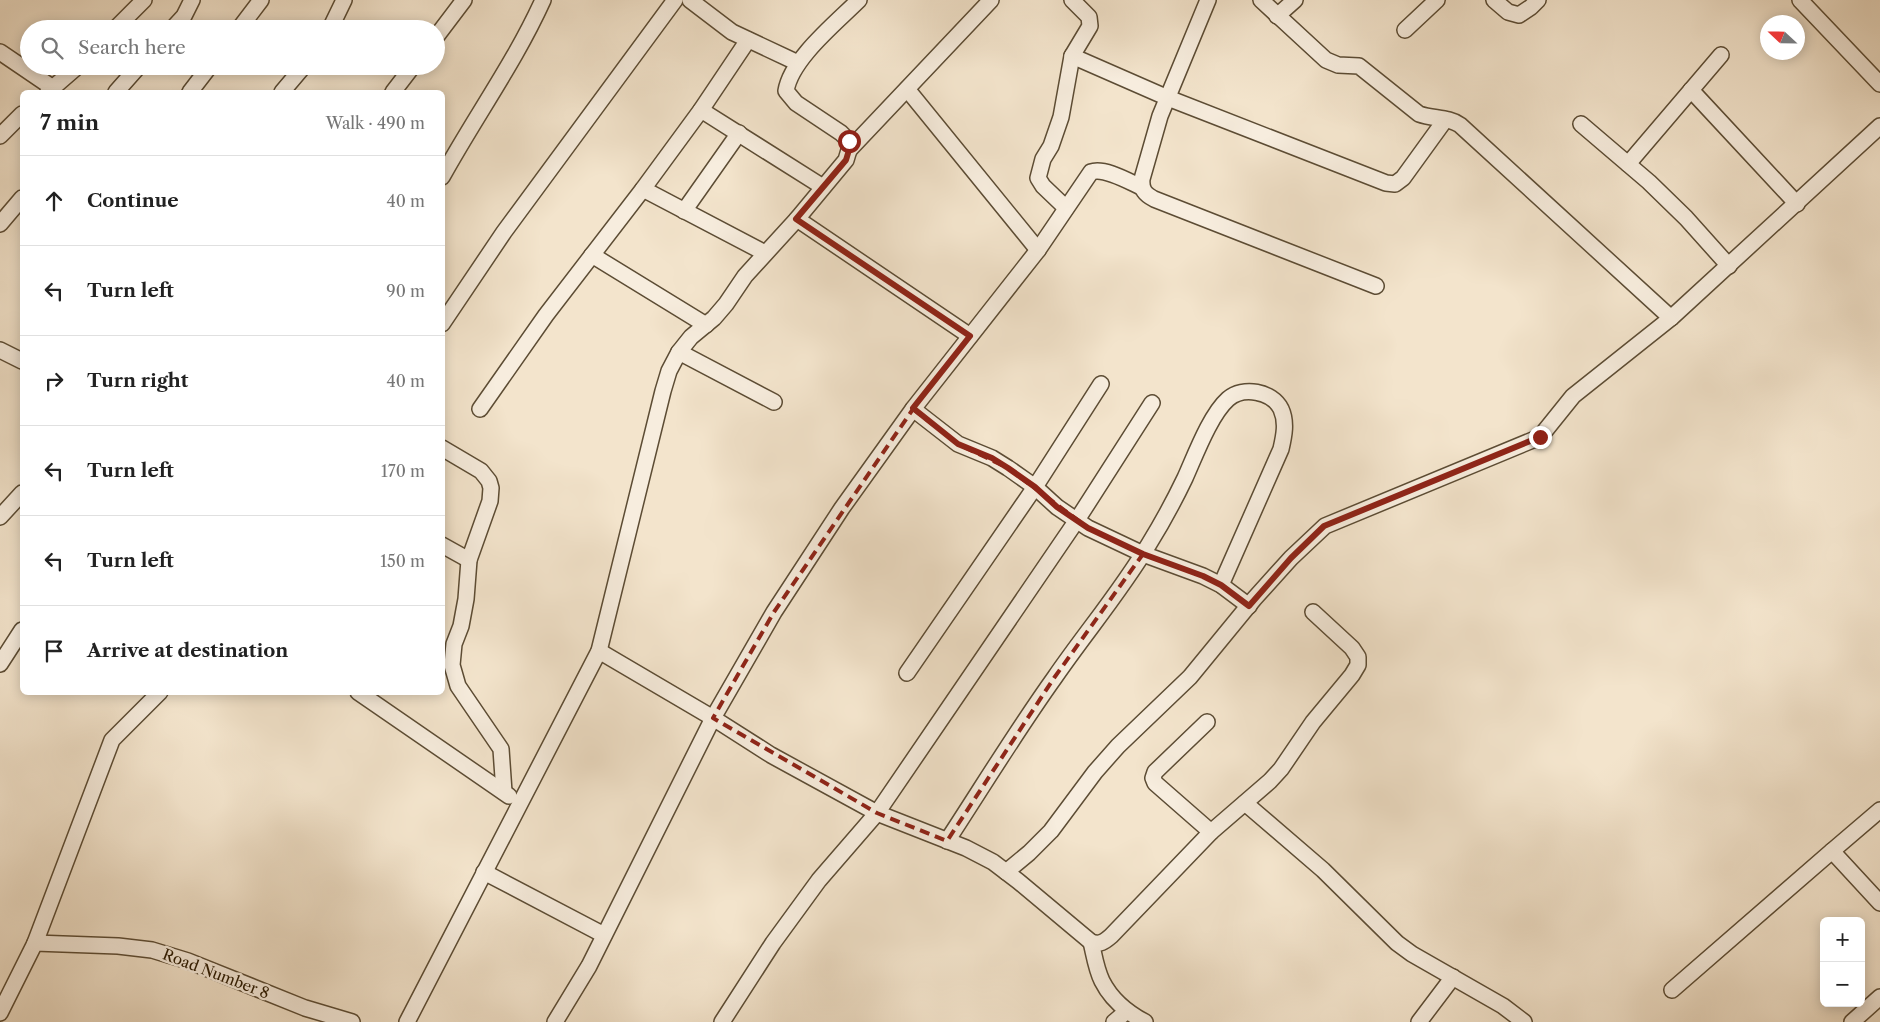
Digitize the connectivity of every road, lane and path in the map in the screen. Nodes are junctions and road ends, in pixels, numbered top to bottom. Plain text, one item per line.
1 (144, 0) edge
2 (192, 0) edge
3 (261, 0) edge
4 (344, 0) edge
5 (464, 0) edge
6 (543, 0) edge
7 (675, 0) edge
8 (690, 0) edge
9 (859, 0) edge
10 (991, 0) edge
11 (1072, 0) edge
12 (1208, 0) edge
13 (1260, 0) edge
14 (1295, 0) edge
15 (1437, 0) edge
16 (1494, 0) edge
17 (1538, 0) edge
18 (1800, 0) edge
19 (708, 5) edge
20 (1277, 16) junction
21 (124, 20) edge
22 (180, 20) edge
23 (246, 20) edge
24 (334, 20) edge
25 (445, 25) edge
26 (1405, 30) dead end
27 (748, 40) junction
28 (0, 52) edge
29 (1722, 55) dead end
30 (1072, 56) junction
31 (798, 63) junction
32 (20, 67) edge
33 (30, 75) edge
34 (68, 75) edge
35 (131, 75) edge
36 (203, 75) edge
37 (296, 75) edge
38 (406, 75) edge
39 (1880, 84) edge
40 (907, 89) junction
41 (50, 90) edge
42 (118, 90) edge
43 (192, 90) edge
44 (284, 90) edge
45 (395, 90) edge
46 (1691, 90) junction
47 (1168, 98) junction
48 (701, 110) junction
49 (20, 116) edge
50 (1445, 120) junction
51 (1581, 124) dead end
52 (1880, 126) edge
53 (2, 131) edge
54 (739, 133) junction
55 (849, 150) junction
56 (1628, 164) junction
57 (445, 172) edge
58 (824, 187) junction
59 (1141, 187) junction
60 (643, 189) junction
61 (20, 200) edge
62 (1797, 204) junction
63 (1066, 208) junction
64 (684, 211) junction
65 (796, 219) junction
66 (0, 224) edge
67 (1038, 250) junction
68 (765, 253) junction
69 (592, 256) junction
70 (1729, 266) junction
71 (1376, 286) dead end
72 (1671, 318) junction
73 (445, 320) edge
74 (706, 325) junction
75 (970, 336) junction
76 (0, 350) edge
77 (679, 352) junction
78 (20, 360) edge
79 (1101, 384) dead end
80 (774, 402) dead end
81 (1152, 403) dead end
82 (913, 408) junction
83 (480, 409) dead end
84 (445, 450) edge
85 (1035, 487) junction
86 (20, 495) edge
87 (0, 517) edge
88 (1077, 520) junction
89 (445, 547) edge
90 (1143, 554) junction
91 (469, 560) junction
92 (1221, 585) junction
93 (1249, 606) junction
94 (1313, 612) dead end
95 (20, 633) edge
96 (448, 640) edge
97 (599, 651) junction
98 (0, 664) edge
99 (907, 673) dead end
100 (157, 695) edge
101 (362, 695) edge
102 (713, 718) junction
103 (1207, 722) dead end
104 (504, 792) junction
105 (521, 803) junction
106 (1245, 803) junction
107 (1880, 810) edge
108 (877, 812) junction
109 (1211, 832) junction
110 (947, 841) junction
111 (1832, 850) junction
112 (484, 872) junction
113 (1006, 872) junction
114 (1880, 903) edge
115 (604, 935) junction
116 (1091, 942) junction
117 (34, 943) junction
118 (1454, 977) junction
119 (1672, 990) dead end
120 (1880, 997) edge
121 (1127, 1011) junction
122 (0, 1013) edge
123 (352, 1022) edge
124 (407, 1022) edge
125 (555, 1022) edge
126 (722, 1022) edge
127 (1114, 1022) edge
128 (1145, 1022) edge
129 (1419, 1022) edge
130 (1524, 1022) edge
131 (1852, 1022) edge

1 - 21 street
2 - 22 street
3 - 23 street
4 - 24 street
5 - 25 street
6 - 57 street
7 - 73 street
8 - 19 street
9 - 31 street
10 - 40 street
11 - 30 street
12 - 47 street
13 - 20 street
14 - 20 street
15 - 26 street
16 - 17 street
18 - 39 street
19 - 27 street
20 - 50 street
27 - 31 street
27 - 48 street
28 - 32 street
29 - 46 street
30 - 47 street
30 - 63 street
31 - 55 street
33 - 41 street
34 - 41 street
35 - 42 street
36 - 43 street
37 - 44 street
38 - 45 street
40 - 55 street
40 - 67 street
46 - 56 street
46 - 62 street
47 - 50 street
47 - 59 street
48 - 54 street
48 - 60 street
49 - 53 street
50 - 72 street
51 - 56 street
52 - 62 street
54 - 58 street
54 - 64 street
55 - 58 street
56 - 70 street
58 - 65 street
59 - 63 street
59 - 71 street
60 - 64 street
60 - 69 street
61 - 66 street
62 - 70 street
63 - 67 street
64 - 68 street
65 - 68 street
65 - 75 street
67 - 75 street
68 - 74 street
69 - 74 street
69 - 83 street
70 - 72 street
72 - 93 street
74 - 77 street
75 - 82 street
76 - 78 street
77 - 80 street
77 - 97 street
79 - 85 street
81 - 88 street
82 - 85 street
82 - 102 street
84 - 91 street
85 - 88 street
85 - 99 street
86 - 87 street
88 - 90 street
88 - 108 street
89 - 91 street
90 - 92 street
90 - 92 street
90 - 110 street
91 - 96 street
92 - 93 street
93 - 113 street
94 - 106 street
95 - 98 street
96 - 104 street
97 - 102 street
97 - 105 street
100 - 117 street
101 - 104 street
102 - 108 street
102 - 115 street
103 - 109 street
104 - 105 street
105 - 112 street
106 - 109 street
106 - 118 street
107 - 111 street
108 - 110 street
108 - 126 street
109 - 116 street
110 - 113 street
111 - 114 street
111 - 119 street
112 - 115 street
112 - 124 street
113 - 116 street
115 - 125 street
116 - 121 street
117 - 122 street
117 - 123 street, Road Number 8
118 - 129 street
118 - 130 street
120 - 131 street
121 - 127 street
121 - 128 street

